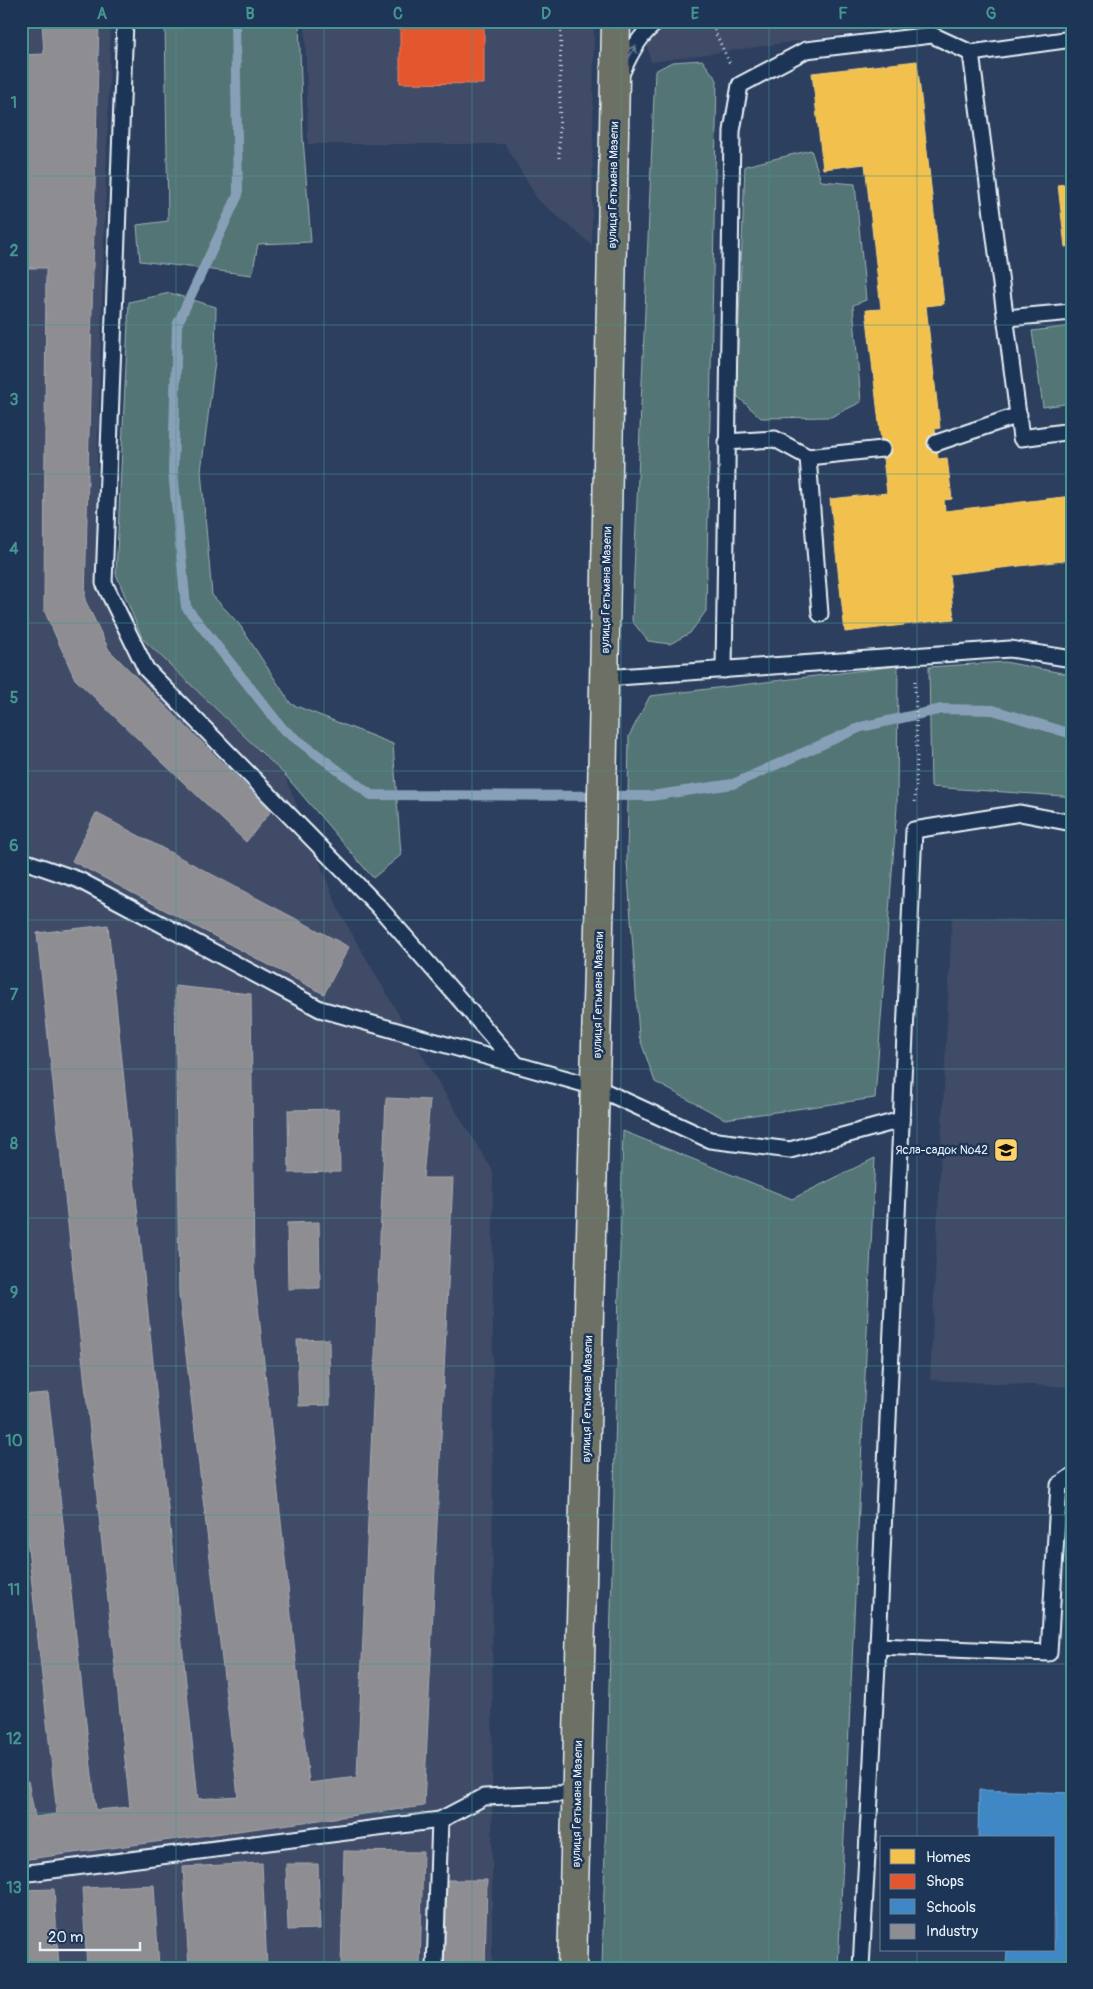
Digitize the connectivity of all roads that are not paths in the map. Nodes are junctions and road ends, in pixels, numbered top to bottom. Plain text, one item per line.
1 (125, 21) edge
2 (616, 21) edge
3 (659, 21) edge
4 (1072, 39) edge
5 (971, 53) junction
6 (615, 90) junction
7 (1072, 312) edge
8 (1006, 318) junction
9 (1018, 415) junction
10 (1072, 431) edge
11 (726, 442) junction
12 (936, 443) dead end
13 (882, 449) dead end
14 (808, 457) junction
15 (820, 614) dead end
16 (1072, 659) edge
17 (724, 670) junction
18 (604, 678) junction
19 (1072, 823) edge
20 (21, 860) edge
21 (517, 1065) junction
22 (595, 1087) junction
23 (901, 1120) junction
24 (1072, 1476) edge
25 (878, 1646) junction
26 (577, 1793) junction
27 (440, 1820) junction
28 (21, 1874) edge
29 (435, 1968) edge
30 (572, 1968) edge
31 (861, 1968) edge

1 - 21 lane
2 - 6 highway, вулиця Гетьмана Мазепи
6 -> 3 lane
4 - 5 lane
5 - 8 lane
5 - 11 lane
6 - 18 highway, вулиця Гетьмана Мазепи
7 - 8 lane
8 - 9 lane
9 - 10 lane
9 - 12 lane
11 - 14 lane
11 - 17 lane
13 - 14 lane
14 - 15 lane
16 - 17 lane
17 - 18 lane
18 - 22 highway, вулиця Гетьмана Мазепи
19 - 23 lane
20 - 21 lane
21 - 22 lane
22 - 23 lane
22 - 26 highway, вулиця Гетьмана Мазепи
23 - 25 lane
24 - 25 lane
25 - 31 lane
26 - 27 lane
26 - 30 highway, вулиця Гетьмана Мазепи
27 - 28 lane
27 - 29 lane

